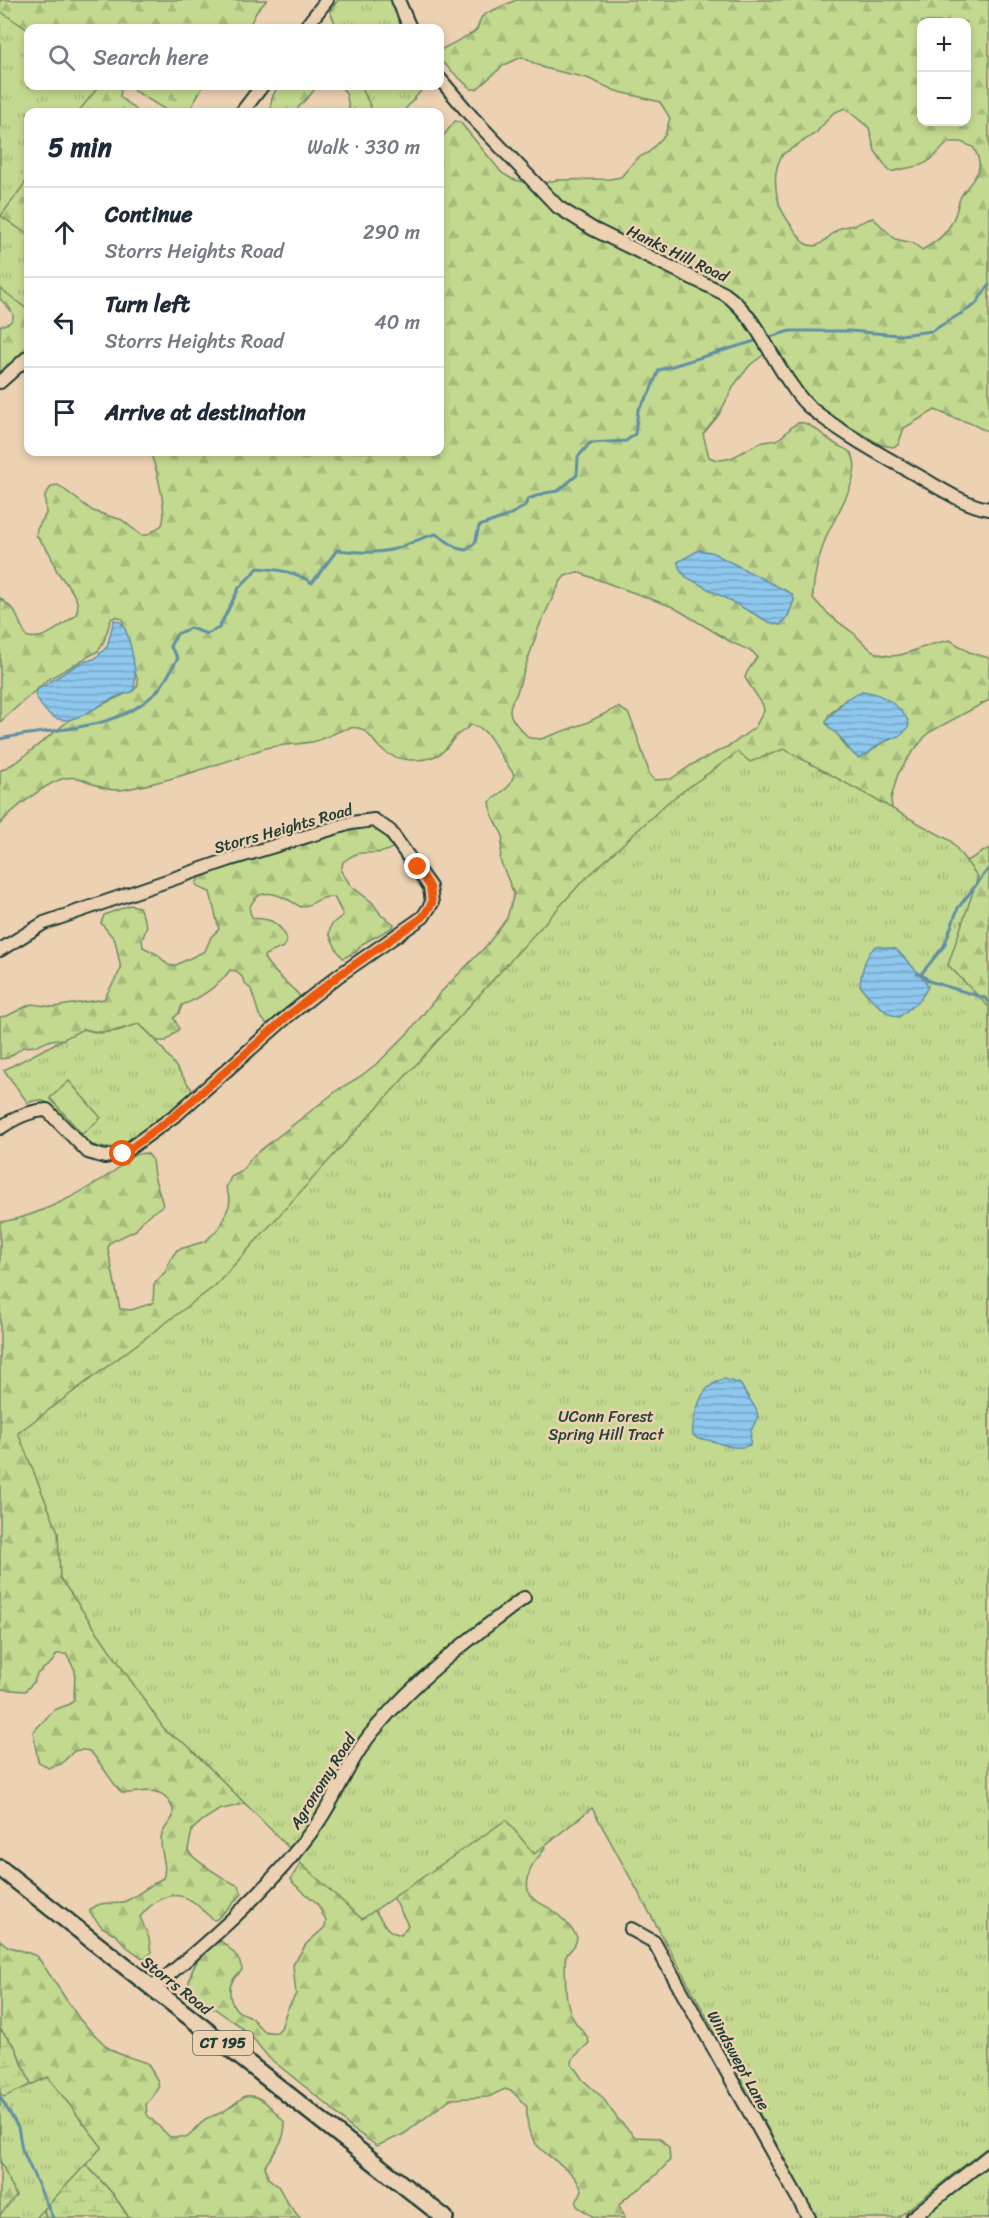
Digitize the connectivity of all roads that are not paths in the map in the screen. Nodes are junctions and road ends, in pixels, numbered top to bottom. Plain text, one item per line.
1 (327, 0) edge
2 (398, 0) edge
3 (308, 24) edge
4 (408, 24) edge
5 (444, 84) edge
6 (259, 90) edge
7 (245, 108) edge
8 (24, 361) edge
9 (0, 382) edge
10 (989, 508) edge
11 (0, 950) edge
12 (0, 1128) edge
13 (524, 1598) dead end
14 (0, 1868) edge
15 (631, 1929) dead end
16 (153, 1988) junction
17 (989, 2156) edge
18 (446, 2218) edge
19 (808, 2218) edge
20 (912, 2218) edge

1 - 3 street
2 - 4 street
5 - 10 street, Hanks Hill Road
6 - 7 street
8 - 9 street
11 - 12 street, Storrs Heights Road
13 - 16 street, Agronomy Road
14 - 16 main road, Storrs Road / CT 195
15 - 19 street, Windswept Lane
16 - 18 main road, Storrs Road / CT 195
17 - 20 street

